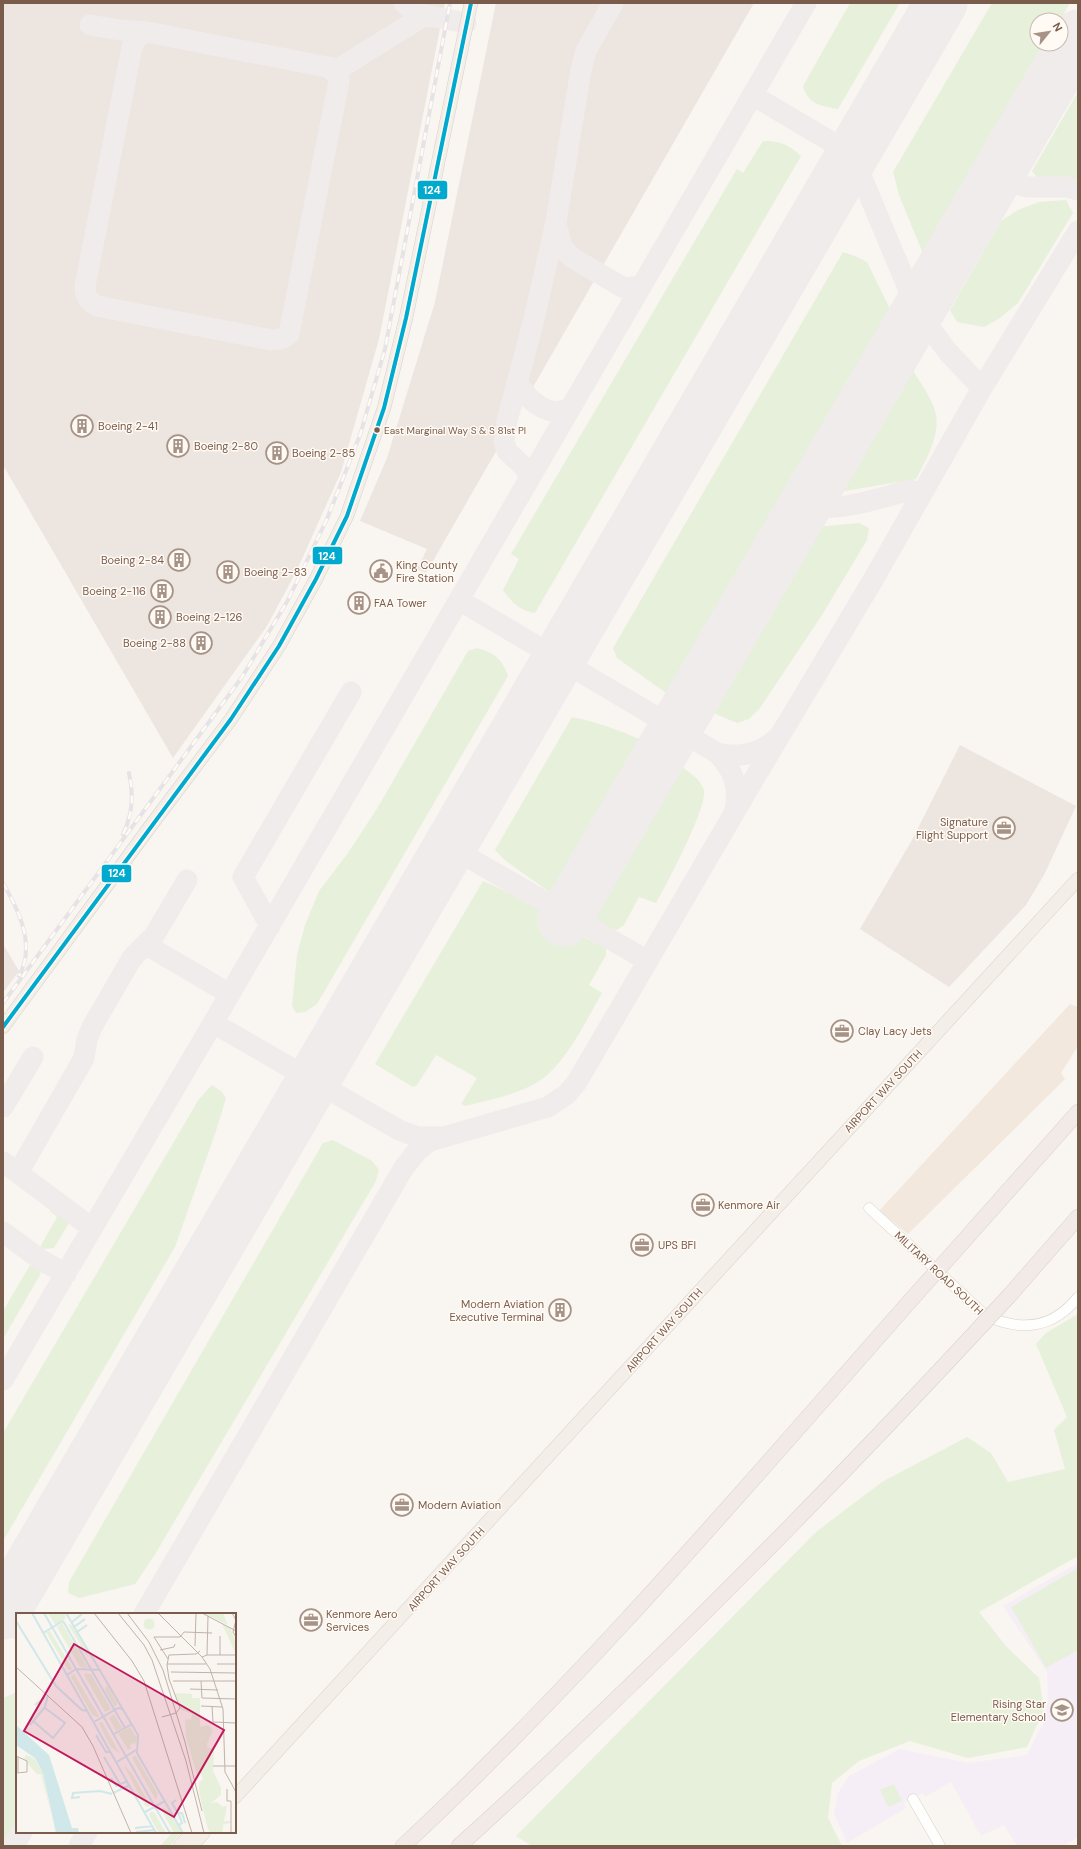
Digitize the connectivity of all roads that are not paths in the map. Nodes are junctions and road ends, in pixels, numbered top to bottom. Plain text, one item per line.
1 (471, 3) edge
2 (1078, 879) edge
3 (3, 1027) edge
4 (1078, 1112) edge
5 (869, 1208) dead end
6 (1078, 1217) edge
7 (1078, 1297) edge
8 (249, 1780) junction
9 (236, 1791) edge
10 (236, 1796) edge
11 (913, 1799) dead end
12 (192, 1833) edge
13 (203, 1833) edge
14 (180, 1846) edge
15 (192, 1846) edge
16 (403, 1846) edge
17 (459, 1846) edge
18 (940, 1846) edge

1 - 3 main road
2 - 8 main road, AIRPORT WAY SOUTH
4 - 16 highway, bridge
5 - 7 street, MILITARY ROAD SOUTH
6 - 17 highway, bridge
8 - 9 main road, AIRPORT WAY SOUTH
8 - 10 main road, AIRPORT WAY SOUTH
11 - 18 street
12 - 14 main road
13 - 15 main road

